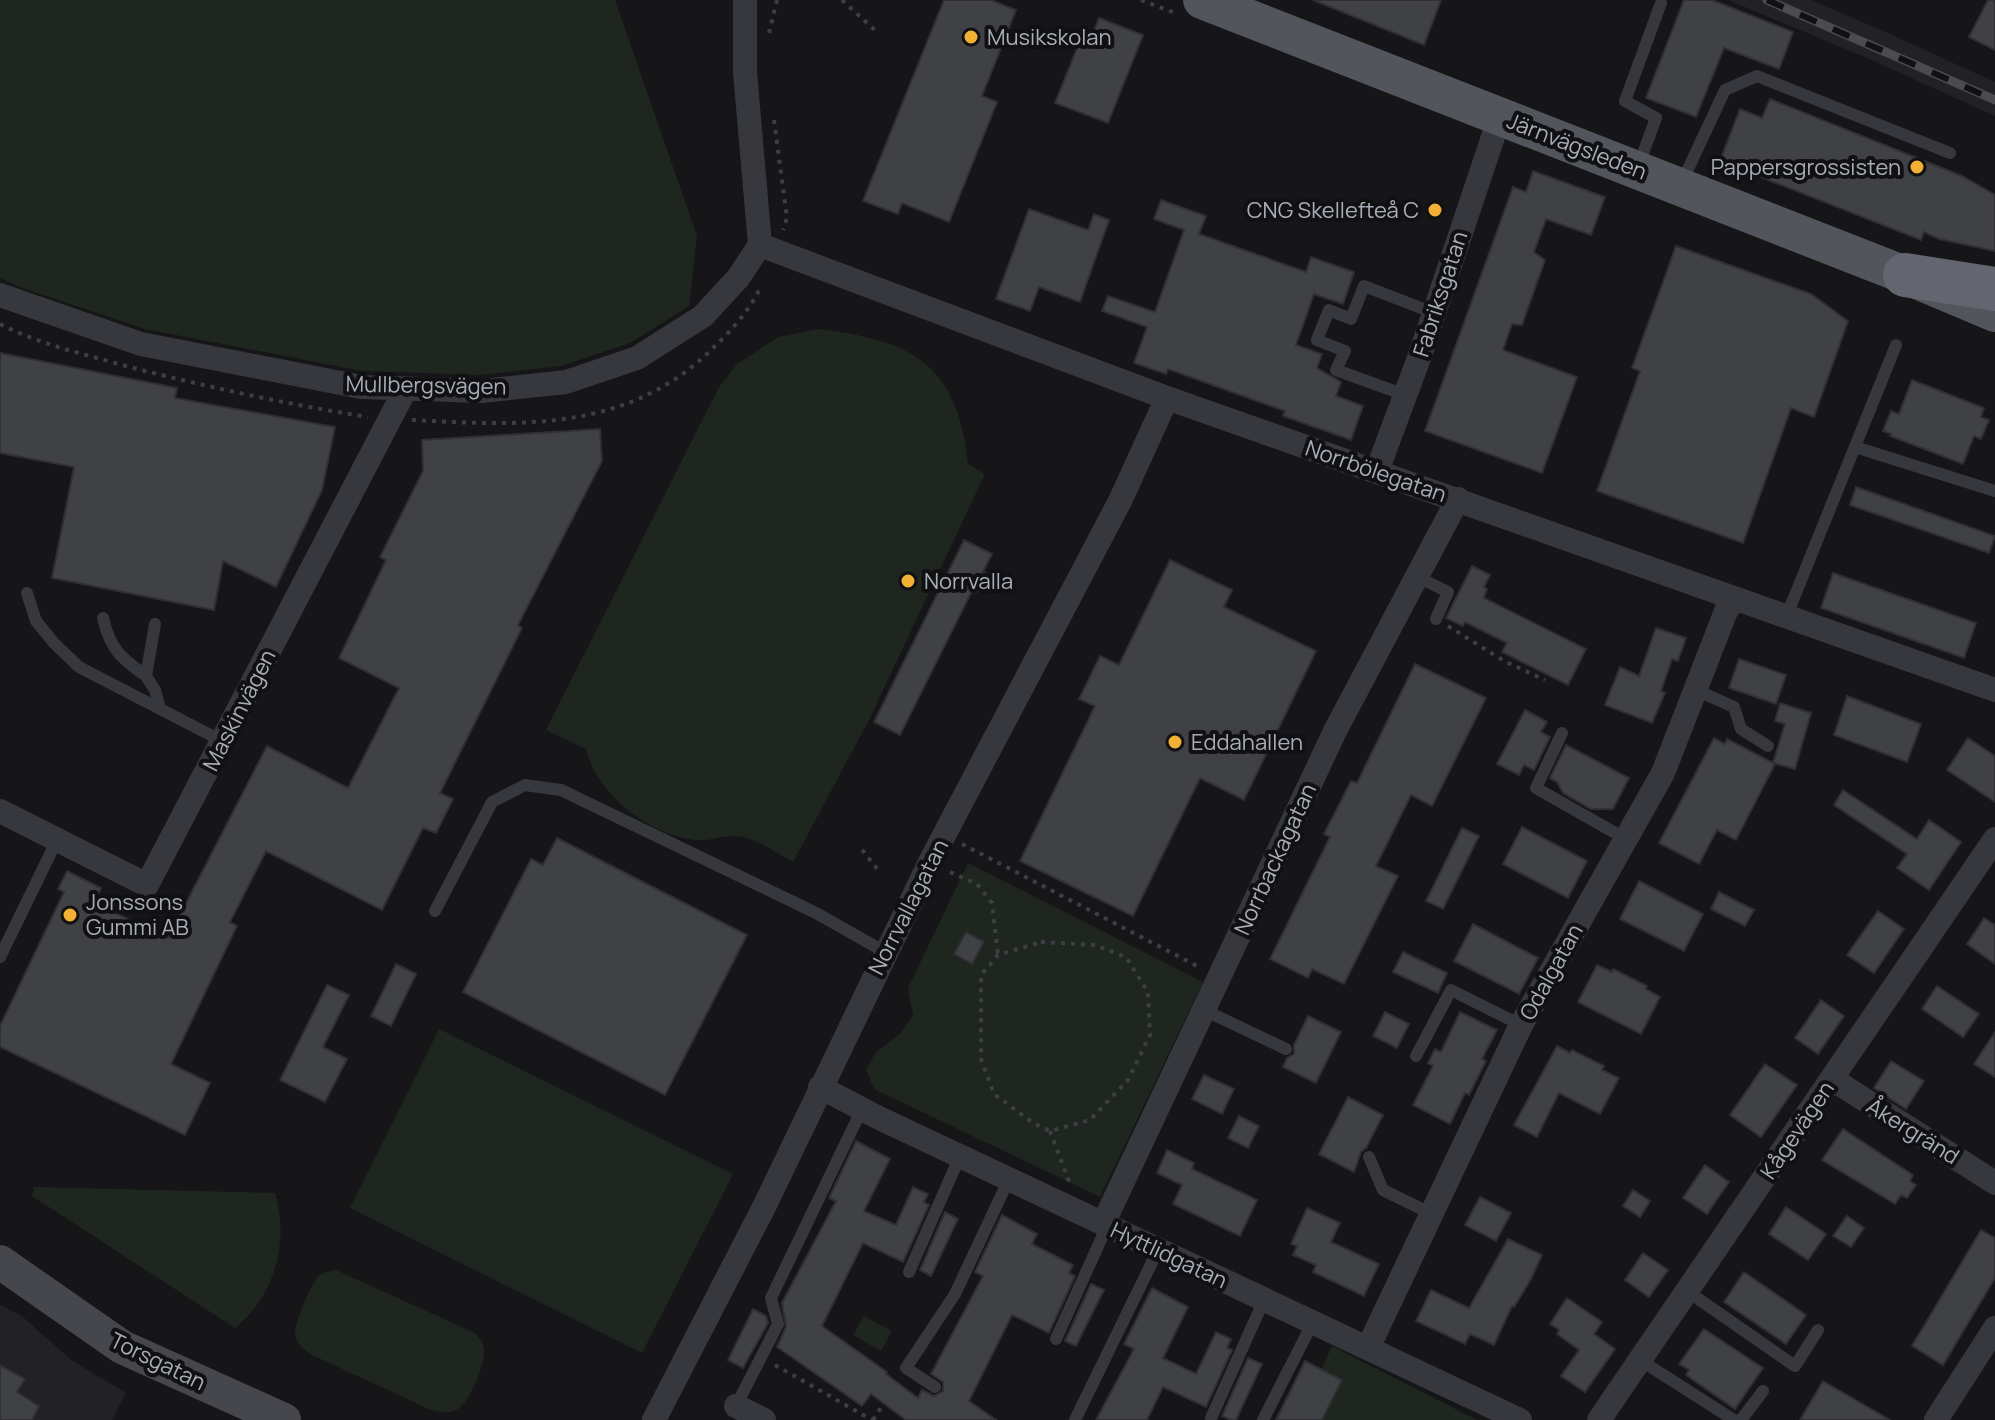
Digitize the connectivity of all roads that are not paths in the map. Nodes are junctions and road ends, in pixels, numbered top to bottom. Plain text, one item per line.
1 (745, 0) edge
2 (1202, 0) edge
3 (1661, 3) dead end
4 (1500, 116) junction
5 (1950, 153) dead end
6 (1637, 170) junction
7 (1679, 186) junction
8 (768, 248) junction
9 (1905, 275) junction
10 (1995, 289) edge
11 (0, 295) edge
12 (1951, 295) junction
13 (1995, 304) edge
14 (1434, 313) junction
15 (1995, 313) edge
16 (1896, 345) dead end
17 (406, 388) junction
18 (1405, 395) junction
19 (1167, 398) junction
20 (1855, 447) junction
21 (1377, 471) junction
22 (1995, 491) edge
23 (1458, 499) junction
24 (1418, 577) junction
25 (27, 593) dead end
26 (1735, 599) junction
27 (1787, 615) junction
28 (103, 618) dead end
29 (1436, 619) road end
30 (155, 624) dead end
31 (146, 676) junction
32 (1696, 690) junction
33 (1995, 690) edge
34 (160, 709) junction
35 (1562, 733) dead end
36 (222, 741) junction
37 (1768, 746) dead end
38 (0, 811) edge
39 (1626, 839) junction
40 (1995, 839) edge
41 (57, 840) junction
42 (435, 911) dead end
43 (885, 952) junction
44 (0, 957) edge
45 (1204, 1010) junction
46 (1521, 1025) junction
47 (1286, 1049) dead end
48 (1416, 1056) dead end
49 (1832, 1079) junction
50 (820, 1087) junction
51 (862, 1109) junction
52 (960, 1156) junction
53 (1369, 1157) dead end
54 (1009, 1179) junction
55 (1995, 1183) edge
56 (1432, 1214) junction
57 (1105, 1225) junction
58 (1158, 1250) junction
59 (0, 1262) edge
60 (909, 1272) dead end
61 (1687, 1291) junction
62 (1264, 1300) junction
63 (1313, 1322) junction
64 (1995, 1328) edge
65 (1818, 1330) dead end
66 (1056, 1339) dead end
67 (1368, 1348) junction
68 (1640, 1360) junction
69 (935, 1387) dead end
70 (1763, 1391) dead end
71 (736, 1406) joint
72 (1211, 1418) edge
73 (284, 1420) edge
74 (654, 1420) edge
75 (764, 1420) edge
76 (1075, 1420) edge
77 (1263, 1420) edge
78 (1520, 1420) edge
79 (1599, 1420) edge
80 (1734, 1420) edge
81 (1741, 1420) edge
82 (1936, 1420) edge

1 - 8 street
2 - 4 main road, Järnvägsleden
3 - 6 lane
4 - 6 main road, Järnvägsleden
4 - 14 street, Fabriksgatan
5 - 7 lane
6 - 7 main road, Järnvägsleden
7 - 9 main road, Järnvägsleden
8 - 17 street, Mullbergsvägen
8 - 19 street, Norrbölegatan
9 - 10 highway
9 - 12 main road, Järnvägsleden
11 - 17 street, Mullbergsvägen
12 - 13 main road, Järnvägsleden
12 - 15 main road, Järnvägsleden
14 - 18 street, Fabriksgatan
14 - 18 lane
16 - 20 lane
17 - 36 street, Maskinvägen
18 - 21 street, Fabriksgatan
19 - 21 street, Norrbölegatan
19 - 43 street, Norrvallagatan
20 - 22 lane
20 - 27 lane
21 - 23 street, Norrbölegatan
23 - 24 street, Norrbackagatan
23 - 26 street, Norrbölegatan
24 - 29 lane
24 - 45 street, Norrbackagatan
25 - 34 lane
26 - 27 street, Norrbölegatan
26 - 32 street, Odalgatan
27 - 33 street, Norrbölegatan
28 - 31 lane
30 - 31 lane
31 - 34 lane
32 - 37 lane
32 - 39 street, Odalgatan
34 - 36 lane
35 - 39 lane
36 - 41 street, Maskinvägen
38 - 41 street, Maskinvägen
39 - 46 street, Odalgatan
40 - 49 street, Kågevägen
41 - 44 lane
42 - 43 lane
43 - 50 street, Norrvallagatan
45 - 47 lane
45 - 57 street, Norrbackagatan
46 - 48 lane
46 - 56 street, Odalgatan
49 - 55 street, Åkergränd
49 - 61 street, Kågevägen
50 - 51 street, Hyttlidgatan
50 - 74 street, Norrvallagatan
51 - 52 street, Hyttlidgatan
51 - 71 lane
52 - 54 street, Hyttlidgatan
52 - 60 lane
53 - 56 lane
54 - 57 street, Hyttlidgatan
54 - 69 lane
56 - 67 street, Odalgatan
57 - 58 street, Hyttlidgatan
57 - 66 lane
58 - 62 street, Hyttlidgatan
58 - 76 lane
59 - 73 main road, Torsgatan
61 - 65 lane
61 - 68 street, Kågevägen
62 - 63 street, Hyttlidgatan
62 - 72 lane
63 - 67 street, Hyttlidgatan
63 - 77 lane
64 - 82 street
67 - 78 street, Hyttlidgatan
68 - 79 street, Kågevägen
68 - 80 lane
70 - 81 lane
71 - 75 street

